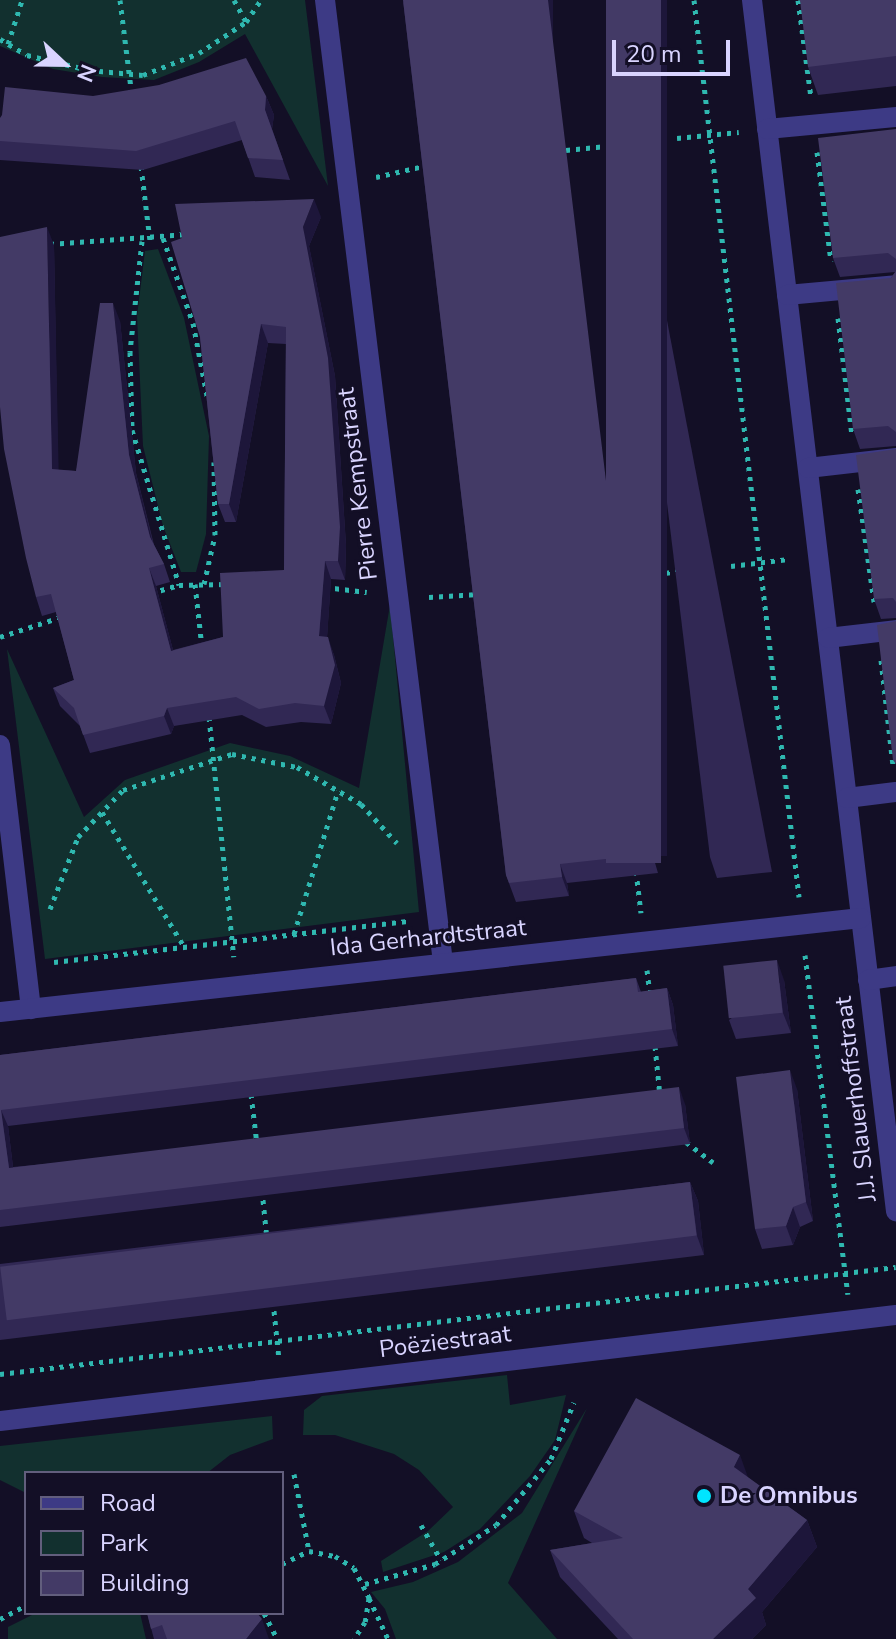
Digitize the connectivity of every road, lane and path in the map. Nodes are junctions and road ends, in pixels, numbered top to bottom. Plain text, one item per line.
1 (22, 0) edge
2 (120, 0) edge
3 (234, 0) edge
4 (261, 0) edge
5 (325, 0) edge
6 (694, 0) edge
7 (752, 0) edge
8 (798, 0) edge
9 (246, 22) junction
10 (0, 39) edge
11 (8, 44) junction
12 (129, 74) junction
13 (133, 104) edge
14 (896, 117) edge
15 (814, 125) junction
16 (767, 129) junction
17 (709, 135) junction
18 (661, 140) edge
19 (630, 143) edge
20 (139, 149) edge
21 (551, 152) edge
22 (445, 163) edge
23 (349, 189) junction
24 (200, 232) edge
25 (163, 238) junction
26 (150, 240) junction
27 (142, 241) junction
28 (48, 244) edge
29 (896, 285) edge
30 (835, 291) junction
31 (787, 295) junction
32 (209, 407) edge
33 (214, 449) edge
34 (896, 458) edge
35 (855, 463) junction
36 (808, 468) junction
37 (204, 584) dead end
38 (179, 585) dead end
39 (887, 631) edge
40 (828, 638) junction
41 (0, 745) edge
42 (338, 791) junction
43 (896, 792) edge
44 (847, 798) junction
45 (102, 812) junction
46 (399, 845) dead end
47 (635, 862) edge
48 (47, 916) dead end
49 (438, 918) junction
50 (861, 918) junction
51 (802, 924) junction
52 (294, 934) junction
53 (644, 940) junction
54 (185, 948) junction
55 (443, 962) junction
56 (26, 965) junction
57 (896, 976) edge
58 (868, 980) junction
59 (650, 1002) edge
60 (31, 1009) junction
61 (0, 1012) edge
62 (654, 1033) edge
63 (662, 1109) edge
64 (676, 1134) edge
65 (713, 1162) dead end
66 (896, 1211) edge
67 (896, 1267) edge
68 (845, 1273) junction
69 (896, 1315) edge
70 (851, 1320) junction
71 (0, 1374) edge
72 (574, 1402) dead end
73 (0, 1421) edge
74 (294, 1474) dead end
75 (421, 1525) dead end
76 (309, 1551) junction
77 (441, 1560) junction
78 (284, 1563) edge
79 (365, 1584) junction
80 (369, 1598) junction
81 (24, 1606) edge
82 (265, 1615) edge
83 (0, 1619) edge
84 (277, 1639) edge
85 (354, 1639) edge
86 (388, 1639) edge

1 - 11 path
2 - 12 path
3 - 9 path
4 - 9 path
5 - 23 street, Pierre Kempstraat
6 - 17 path
7 - 16 street, J.J. Slauerhoffstraat
8 - 15 path
9 - 12 path
10 - 11 path
11 - 12 path
12 - 13 path
14 - 15 street
15 - 16 street
15 - 30 path
16 - 17 path
16 - 31 street, J.J. Slauerhoffstraat
17 - 18 path
17 - 51 path
19 - 21 path
20 - 26 path
22 - 23 path
23 - 49 street, Pierre Kempstraat
24 - 25 path
25 - 26 path
25 - 32 path
26 - 27 path
27 - 28 path
27 - 38 path
29 - 30 street
30 - 31 street
30 - 35 path
31 - 36 street, J.J. Slauerhoffstraat
33 - 37 path
34 - 35 street
35 - 36 street
35 - 39 path
36 - 40 street, J.J. Slauerhoffstraat
39 - 40 street
39 - 43 path
40 - 44 street, J.J. Slauerhoffstraat
41 - 56 street
42 - 45 path
42 - 46 path
42 - 52 path
43 - 44 street
44 - 50 street, J.J. Slauerhoffstraat
45 - 48 path
45 - 54 path
47 - 53 path
49 - 52 path
49 - 55 street, Pierre Kempstraat
50 - 51 street, Ida Gerhardtstraat
50 - 58 street, J.J. Slauerhoffstraat
51 - 53 street, Ida Gerhardtstraat
51 - 68 path
52 - 54 path
53 - 55 street, Ida Gerhardtstraat
53 - 59 path
54 - 56 path
55 - 60 street, Ida Gerhardtstraat
56 - 60 street
57 - 58 street, J.J. Slauerhoffstraat
58 - 66 street, J.J. Slauerhoffstraat
60 - 61 street, Ida Gerhardtstraat
62 - 63 path
64 - 65 path
67 - 68 path
68 - 70 path
68 - 71 path
69 - 70 street, Poëziestraat
70 - 73 street, Poëziestraat
72 - 77 path
74 - 76 path
75 - 77 path
76 - 78 path
76 - 79 path
77 - 79 path
79 - 80 path
80 - 85 path
80 - 86 path
81 - 83 path
82 - 84 path

